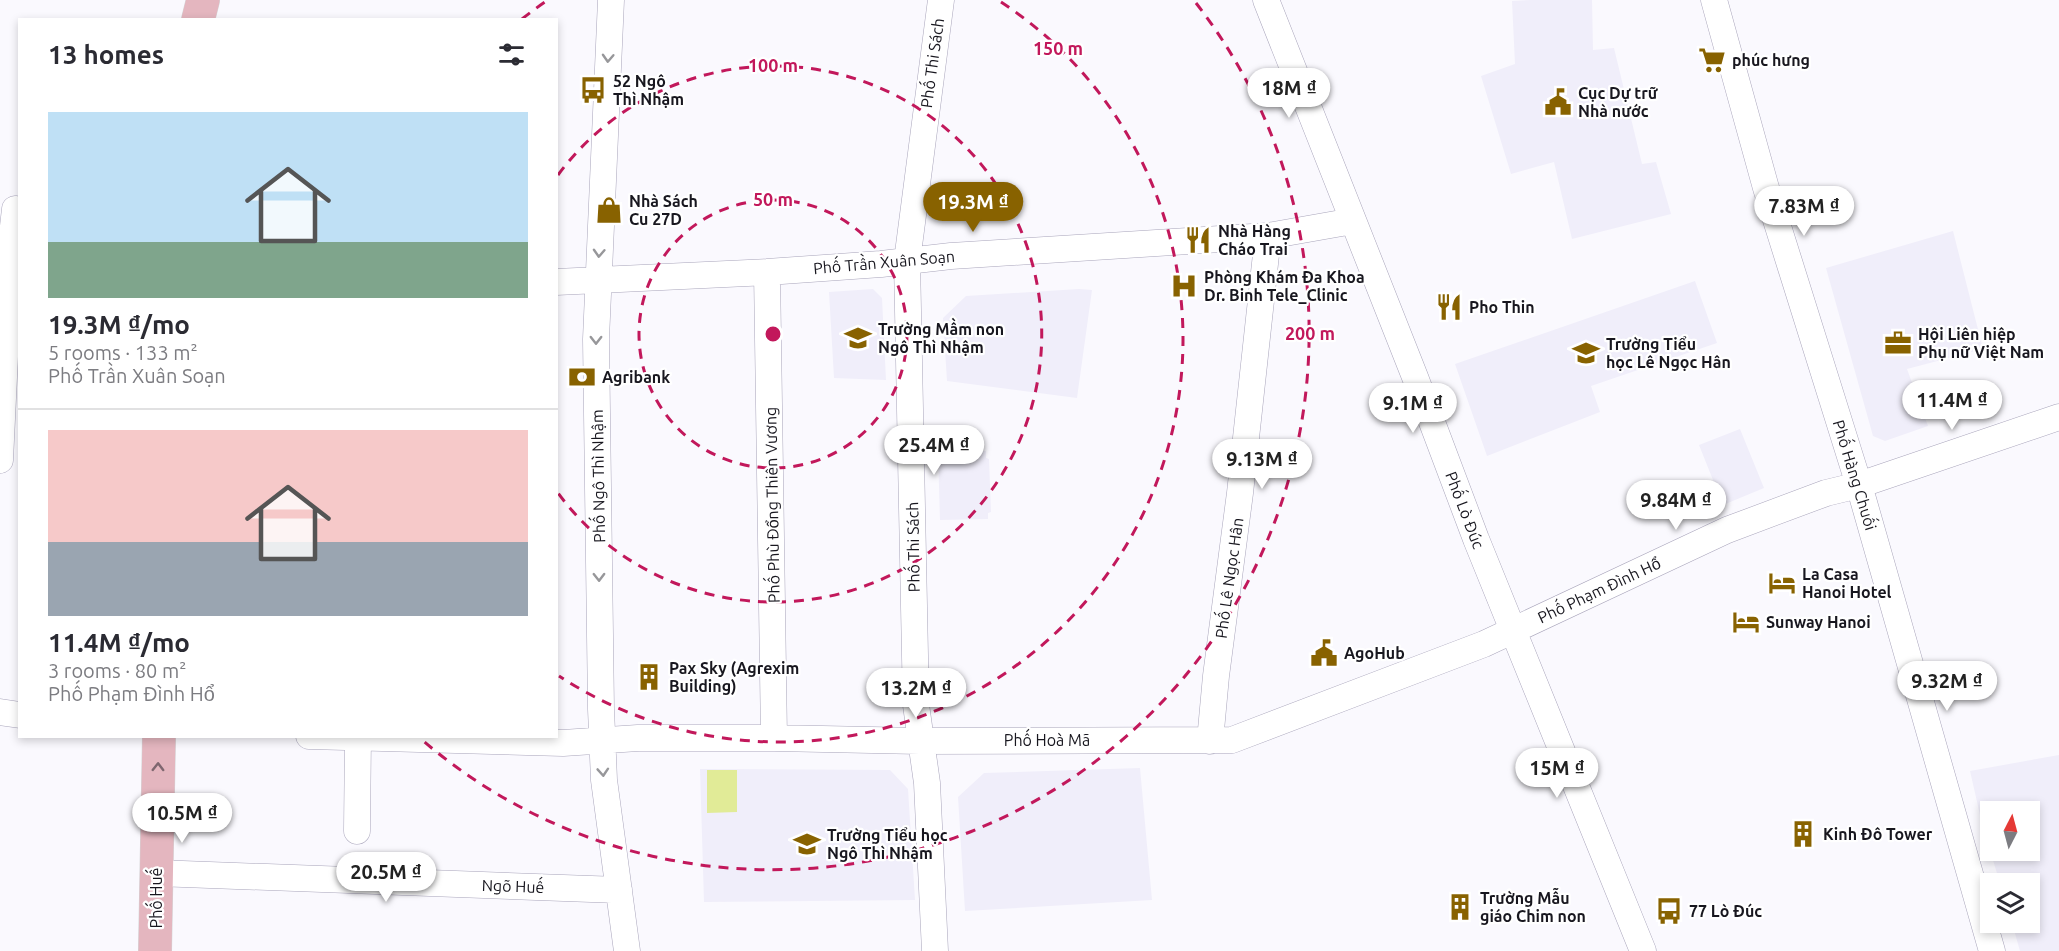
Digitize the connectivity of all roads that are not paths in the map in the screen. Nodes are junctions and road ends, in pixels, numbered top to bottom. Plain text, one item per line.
1 (203, 0) edge
2 (611, 0) edge
3 (941, 0) edge
4 (1266, 0) edge
5 (1714, 0) edge
6 (198, 18) edge
7 (11, 209) edge
8 (1353, 221) junction
9 (1268, 236) junction
10 (907, 261) junction
11 (767, 272) junction
12 (558, 282) edge
13 (598, 282) junction
14 (2059, 417) edge
15 (0, 460) edge
16 (1859, 485) junction
17 (1513, 631) junction
18 (0, 712) edge
19 (18, 715) edge
20 (159, 738) edge
21 (358, 738) edge
22 (404, 738) edge
23 (774, 738) junction
24 (497, 740) edge
25 (602, 741) junction
26 (920, 741) junction
27 (1210, 741) junction
28 (357, 831) dead end
29 (156, 873) junction
30 (619, 890) junction
31 (155, 951) edge
32 (627, 951) edge
33 (935, 951) edge
34 (1643, 951) edge
35 (1992, 951) edge

1 - 6 main road
2 -> 13 street, Phố Ngô Thì Nhậm
3 - 10 street, Phố Thi Sách
4 - 8 street, Phố Lò Đúc
5 - 16 street, Phố Hàng Chuối
7 - 15 street
8 - 9 street, Phố Trần Xuân Soạn
8 - 17 street, Phố Lò Đúc
9 - 10 street, Phố Trần Xuân Soạn
9 - 27 street, Phố Lê Ngọc Hân
10 - 11 street, Phố Trần Xuân Soạn
10 - 26 street, Phố Thi Sách
11 - 13 street, Phố Trần Xuân Soạn
11 - 23 street, Phố Phù Đổng Thiên Vương
12 - 13 street, Phố Trần Xuân Soạn
13 -> 25 street, Phố Ngô Thì Nhậm
14 - 16 street, Phố Phạm Đình Hổ
16 - 17 street, Phố Phạm Đình Hổ
16 - 35 street, Phố Hàng Chuối
17 - 27 street, Phố Hoà Mã
17 - 34 street, Phố Lò Đúc
18 - 19 street
29 -> 20 main road, Phố Huế
21 - 28 street
22 - 24 street, Phố Hoà Mã
23 - 25 street, Phố Hoà Mã
23 - 26 street, Phố Hoà Mã
24 - 25 street, Phố Hoà Mã
25 -> 30 street, Phố Ngô Thì Nhậm
26 - 27 street, Phố Hoà Mã
26 - 33 street, Phố Thi Sách
29 - 30 street, Ngõ Huế
29 - 31 main road, Phố Huế
30 - 32 street, Phố Ngô Thì Nhậm

